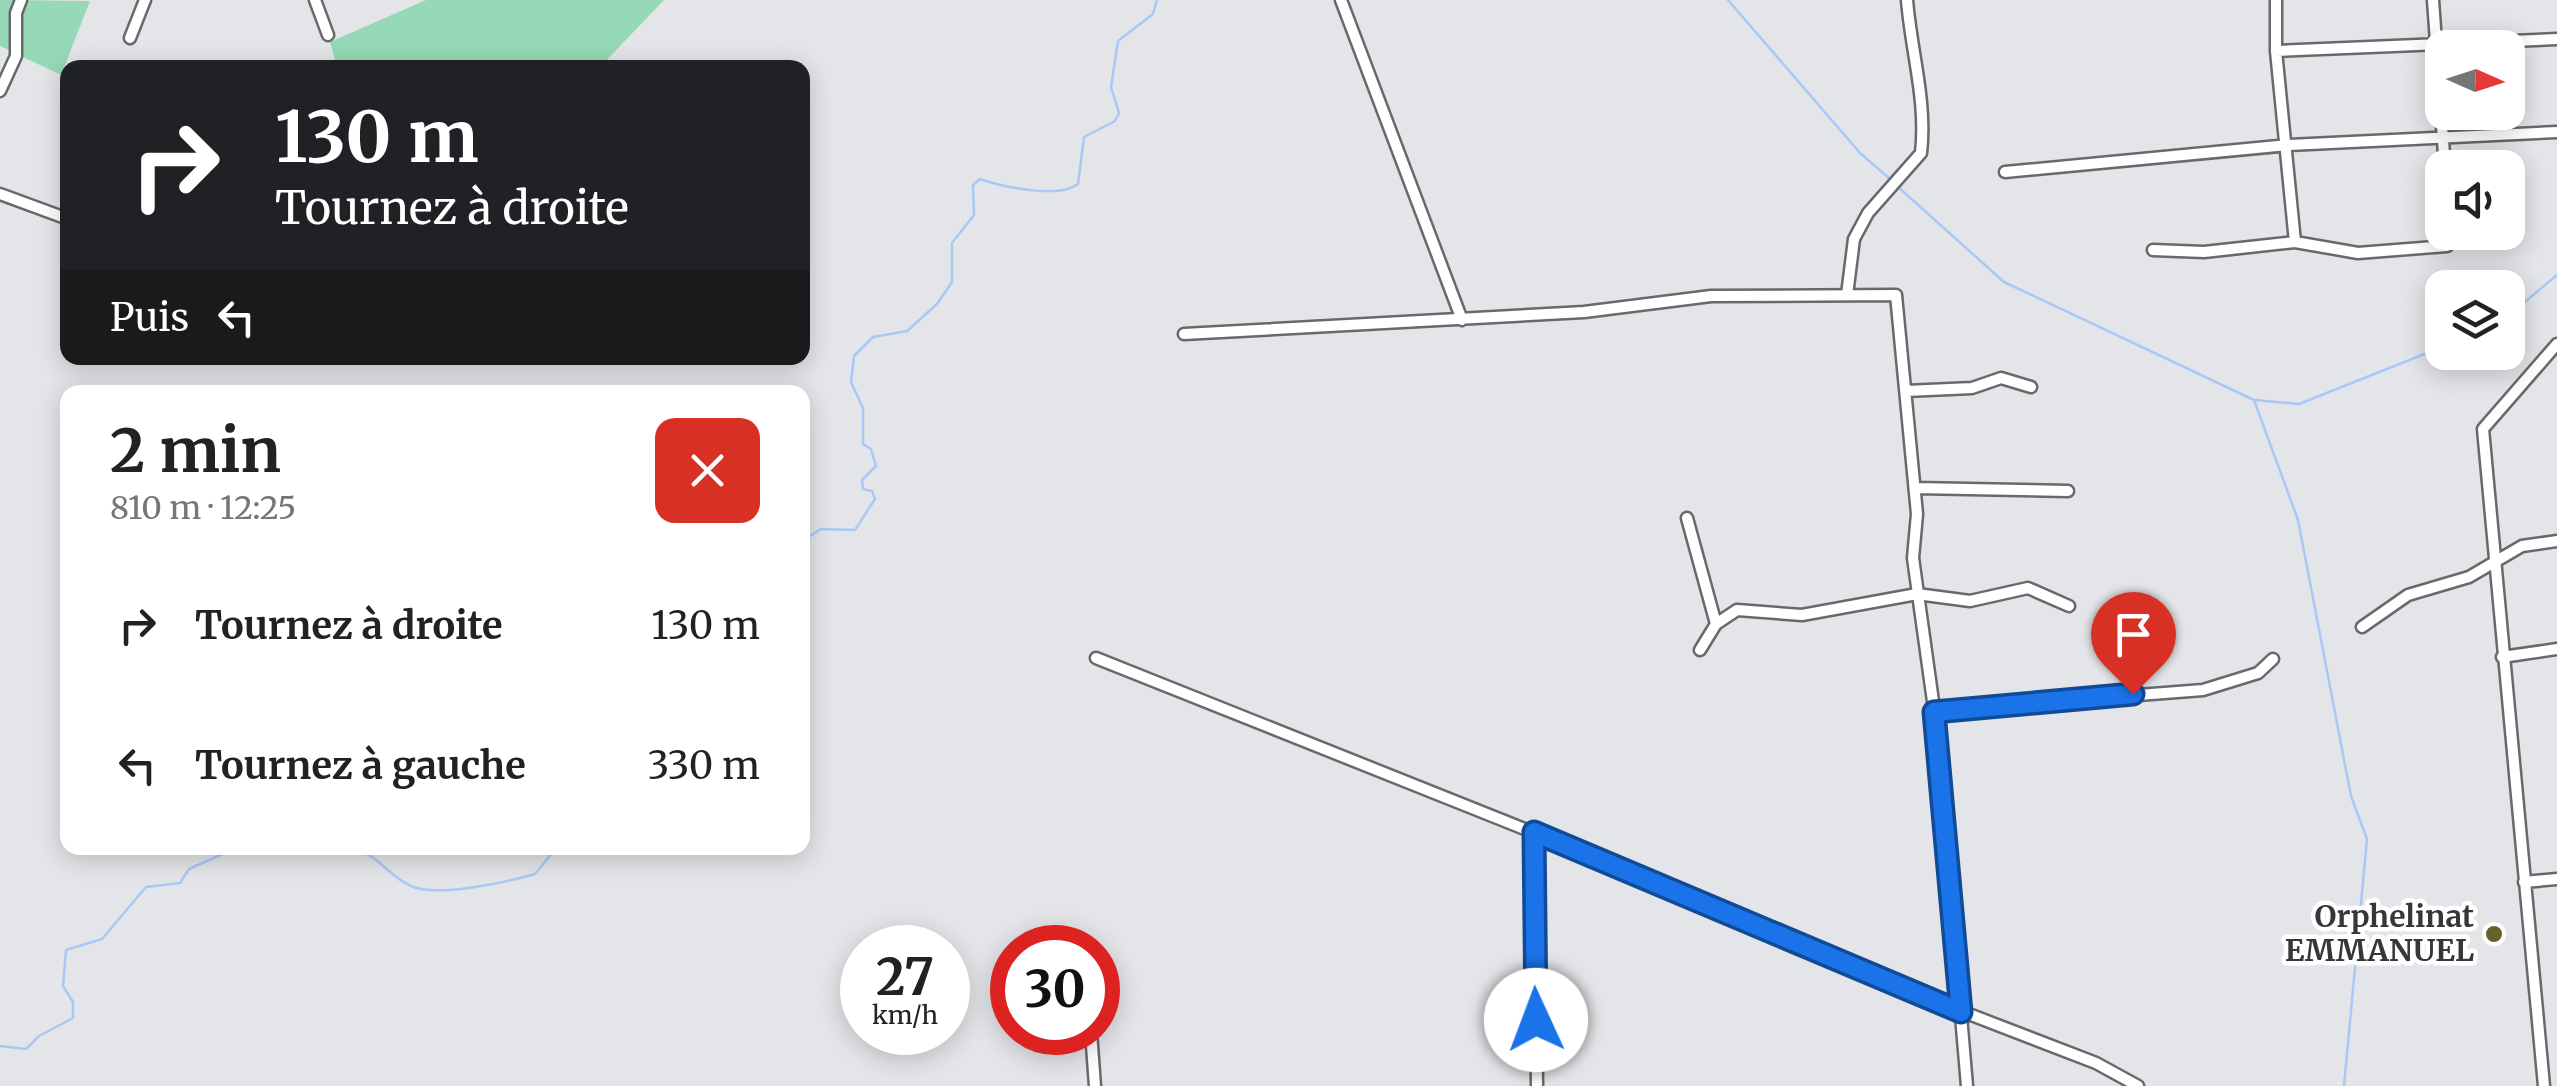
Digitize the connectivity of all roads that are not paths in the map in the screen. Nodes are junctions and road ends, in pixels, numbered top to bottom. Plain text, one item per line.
1 (21, 0) edge
2 (145, 0) edge
3 (316, 0) edge
4 (1341, 0) edge
5 (1906, 0) edge
6 (2276, 0) edge
7 (2434, 0) edge
8 (2437, 30) edge
9 (328, 34) dead end
10 (130, 38) dead end
11 (2557, 39) edge
12 (2525, 40) edge
13 (2425, 43) edge
14 (2276, 51) junction
15 (0, 92) edge
16 (2442, 130) edge
17 (2557, 132) edge
18 (2442, 138) junction
19 (2289, 144) junction
20 (2443, 150) edge
21 (2005, 172) dead end
22 (0, 194) edge
23 (60, 216) edge
24 (2296, 242) junction
25 (2425, 249) edge
26 (2153, 250) dead end
27 (1847, 296) junction
28 (1462, 320) junction
29 (1184, 334) dead end
30 (2557, 344) edge
31 (2031, 386) dead end
32 (1906, 390) junction
33 (1915, 488) junction
34 (2068, 491) dead end
35 (1687, 518) dead end
36 (2557, 541) edge
37 (2496, 562) junction
38 (1917, 594) junction
39 (2070, 606) dead end
40 (1716, 624) junction
41 (2362, 627) dead end
42 (2557, 649) edge
43 (1700, 650) dead end
44 (1096, 658) dead end
45 (2502, 658) junction
46 (2273, 659) dead end
47 (1934, 712) junction
48 (1534, 832) junction
49 (2557, 879) edge
50 (2524, 882) junction
51 (1961, 1012) junction
52 (1093, 1055) edge
53 (1096, 1086) edge
54 (1537, 1086) edge
55 (1966, 1086) edge
56 (2138, 1086) edge
57 (2544, 1086) edge

1 - 15 street
2 - 10 street
3 - 9 street
4 - 28 street
5 - 27 street
6 - 14 street
7 - 8 street
11 - 12 street
13 - 14 street
14 - 19 street
16 - 18 street
17 - 18 street
18 - 19 street
18 - 20 street
19 - 21 street
19 - 24 street
22 - 23 street
24 - 25 street
24 - 26 street
27 - 28 street
27 - 32 street
28 - 29 street
30 - 37 street
31 - 32 street
32 - 33 street
33 - 34 street
33 - 38 street
35 - 40 street
36 - 37 street
37 - 41 street
37 - 45 street
38 - 39 street
38 - 40 street
38 - 47 street
40 - 43 street
42 - 45 street
44 - 48 street
45 - 50 street
46 - 47 street
47 - 51 street
48 - 51 street
48 - 54 street
49 - 50 street
50 - 57 street
51 - 55 street
51 - 56 street
52 - 53 street

